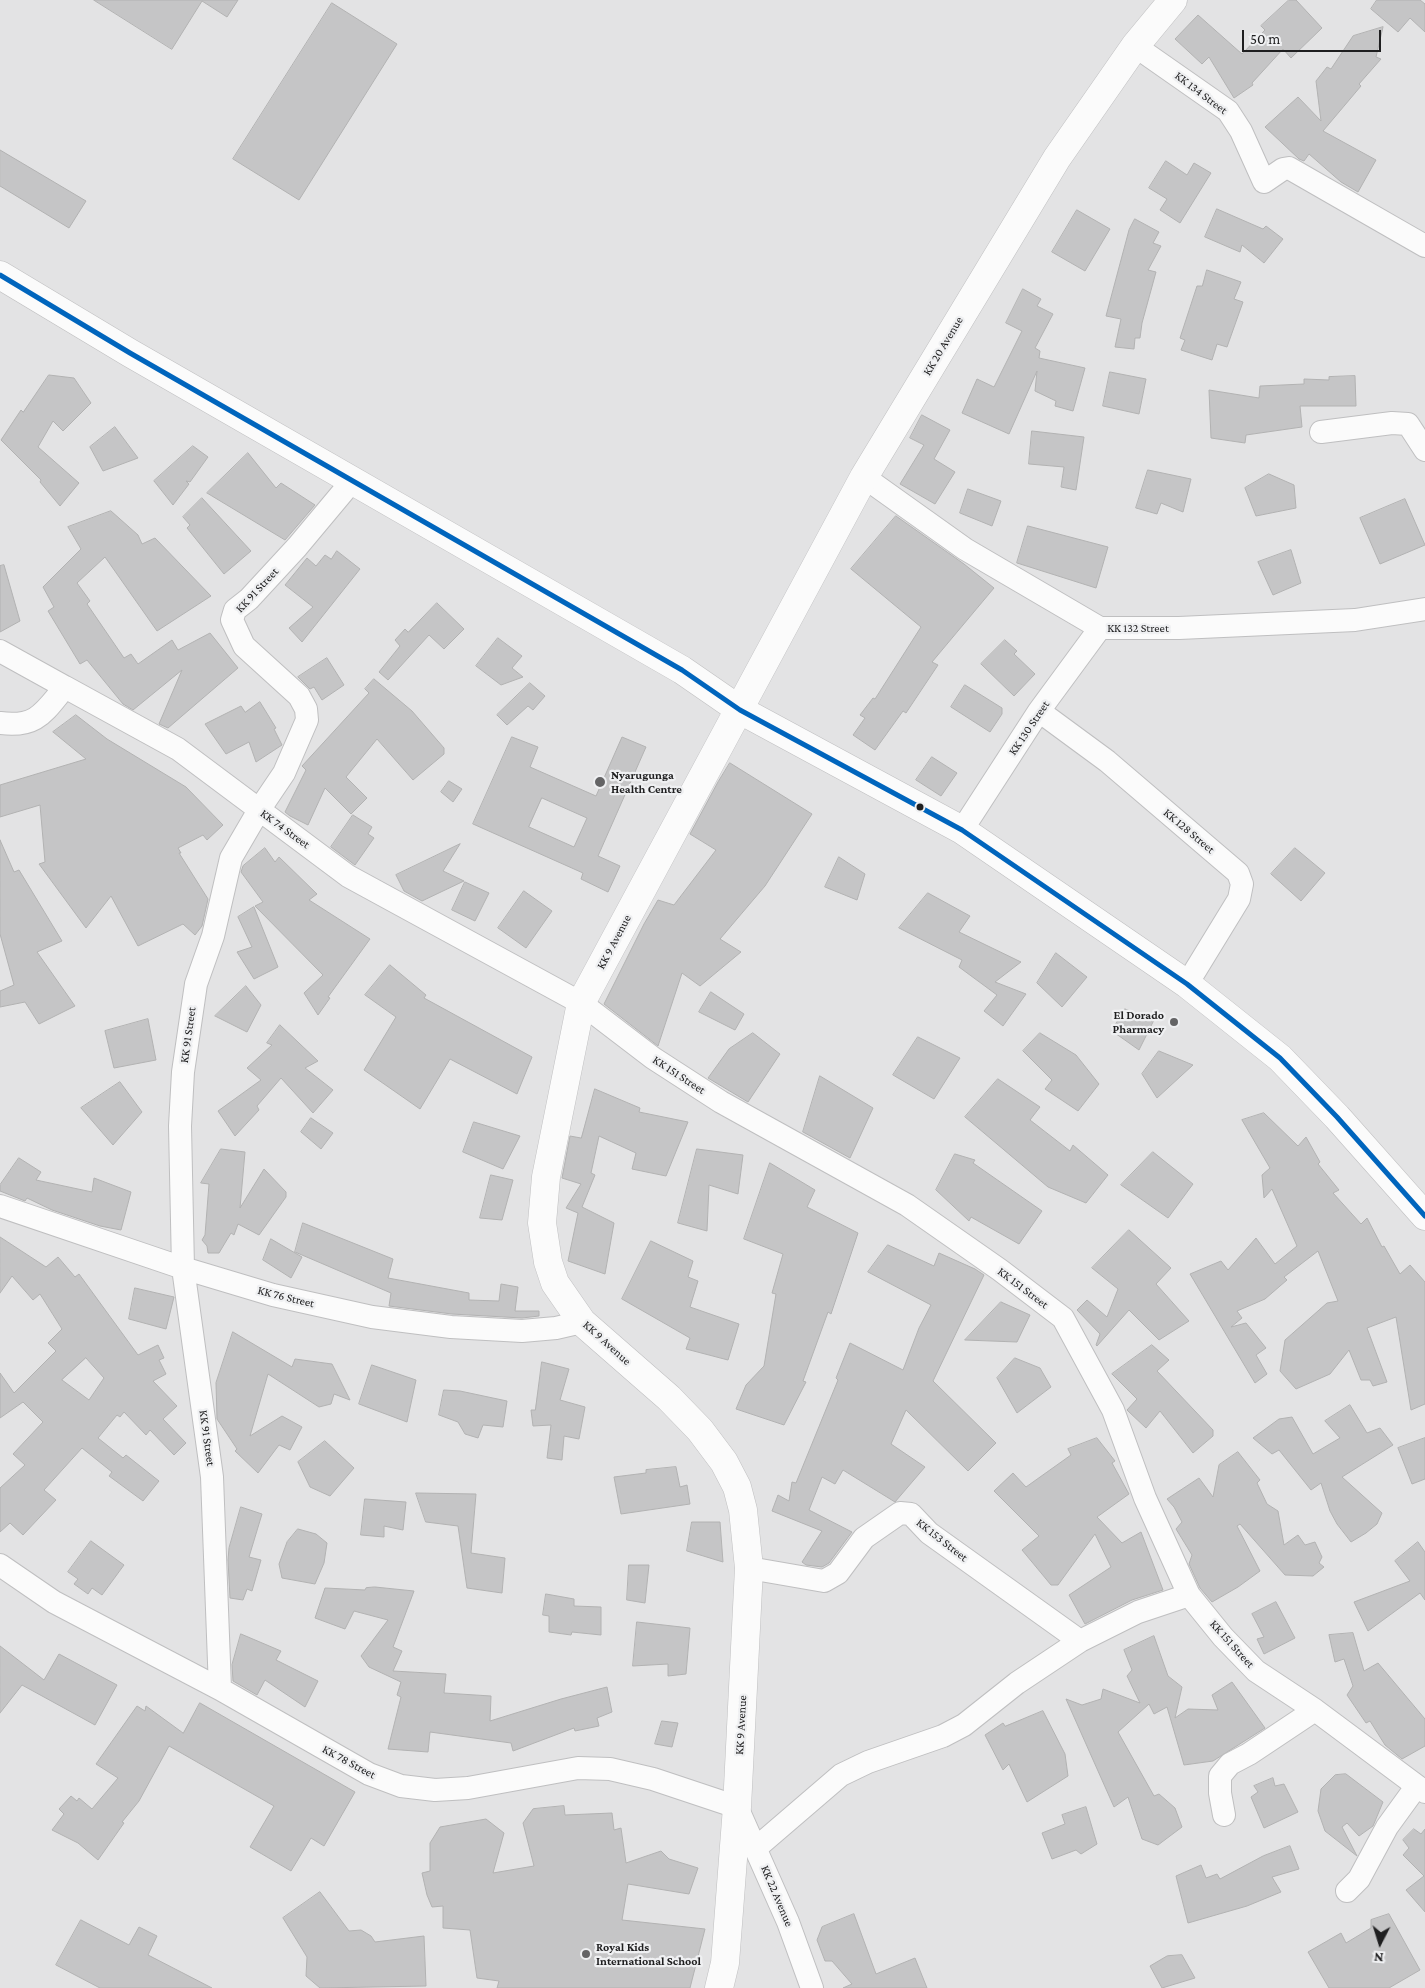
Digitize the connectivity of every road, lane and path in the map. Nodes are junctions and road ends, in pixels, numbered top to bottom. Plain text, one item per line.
1 (1173, 0) edge
2 (1135, 46) junction
3 (1425, 246) edge
4 (0, 275) edge
5 (1321, 432) dead end
6 (1425, 450) edge
7 (864, 477) junction
8 (353, 480) junction
9 (1425, 609) edge
10 (1100, 628) junction
11 (0, 651) edge
12 (65, 686) junction
13 (740, 710) junction
14 (1039, 711) junction
15 (0, 723) edge
16 (259, 810) junction
17 (962, 830) junction
18 (1187, 984) junction
19 (581, 1004) junction
20 (0, 1206) edge
21 (1425, 1216) edge
22 (184, 1268) junction
23 (582, 1322) junction
24 (0, 1565) edge
25 (749, 1568) junction
26 (1189, 1595) junction
27 (1080, 1641) junction
28 (220, 1689) junction
29 (1315, 1710) junction
30 (1420, 1789) edge
31 (737, 1807) junction
32 (1224, 1814) dead end
33 (756, 1848) junction
34 (1347, 1891) dead end
35 (719, 1988) edge
36 (812, 1988) edge

1 - 2 main road, KK 20 Avenue
2 - 3 street, KK 134 Street
2 - 7 main road, KK 20 Avenue
4 - 8 main road
5 - 6 street
7 - 10 street, KK 132 Street
7 - 13 main road, KK 20 Avenue
8 - 13 main road
8 - 16 street, KK 91 Street
9 - 10 street, KK 132 Street
10 - 14 street, KK 130 Street
11 - 12 street, KK 74 Street
12 - 15 street
12 - 16 street, KK 74 Street
13 - 17 main road
13 - 19 main road, KK 9 Avenue
14 - 17 street, KK 130 Street
14 - 18 street, KK 128 Street
16 - 19 street, KK 74 Street
16 - 22 street, KK 91 Street
17 - 18 main road
18 - 21 main road
19 - 23 main road, KK 9 Avenue
19 - 26 street, KK 151 Street
20 - 22 street, KK 76 Street
22 - 23 street, KK 76 Street
22 - 28 street, KK 91 Street
23 - 25 main road, KK 9 Avenue
24 - 28 street, KK 78 Street
25 - 27 street, KK 153 Street
25 - 31 main road, KK 9 Avenue
26 - 27 street
26 - 29 street, KK 151 Street
27 - 33 street
28 - 31 street, KK 78 Street
29 - 30 street, KK 151 Street
29 - 32 street
30 - 34 street, KK 151 Street
31 - 33 street, KK 22 Avenue
31 - 35 main road, KK 9 Avenue
33 - 36 street, KK 22 Avenue

